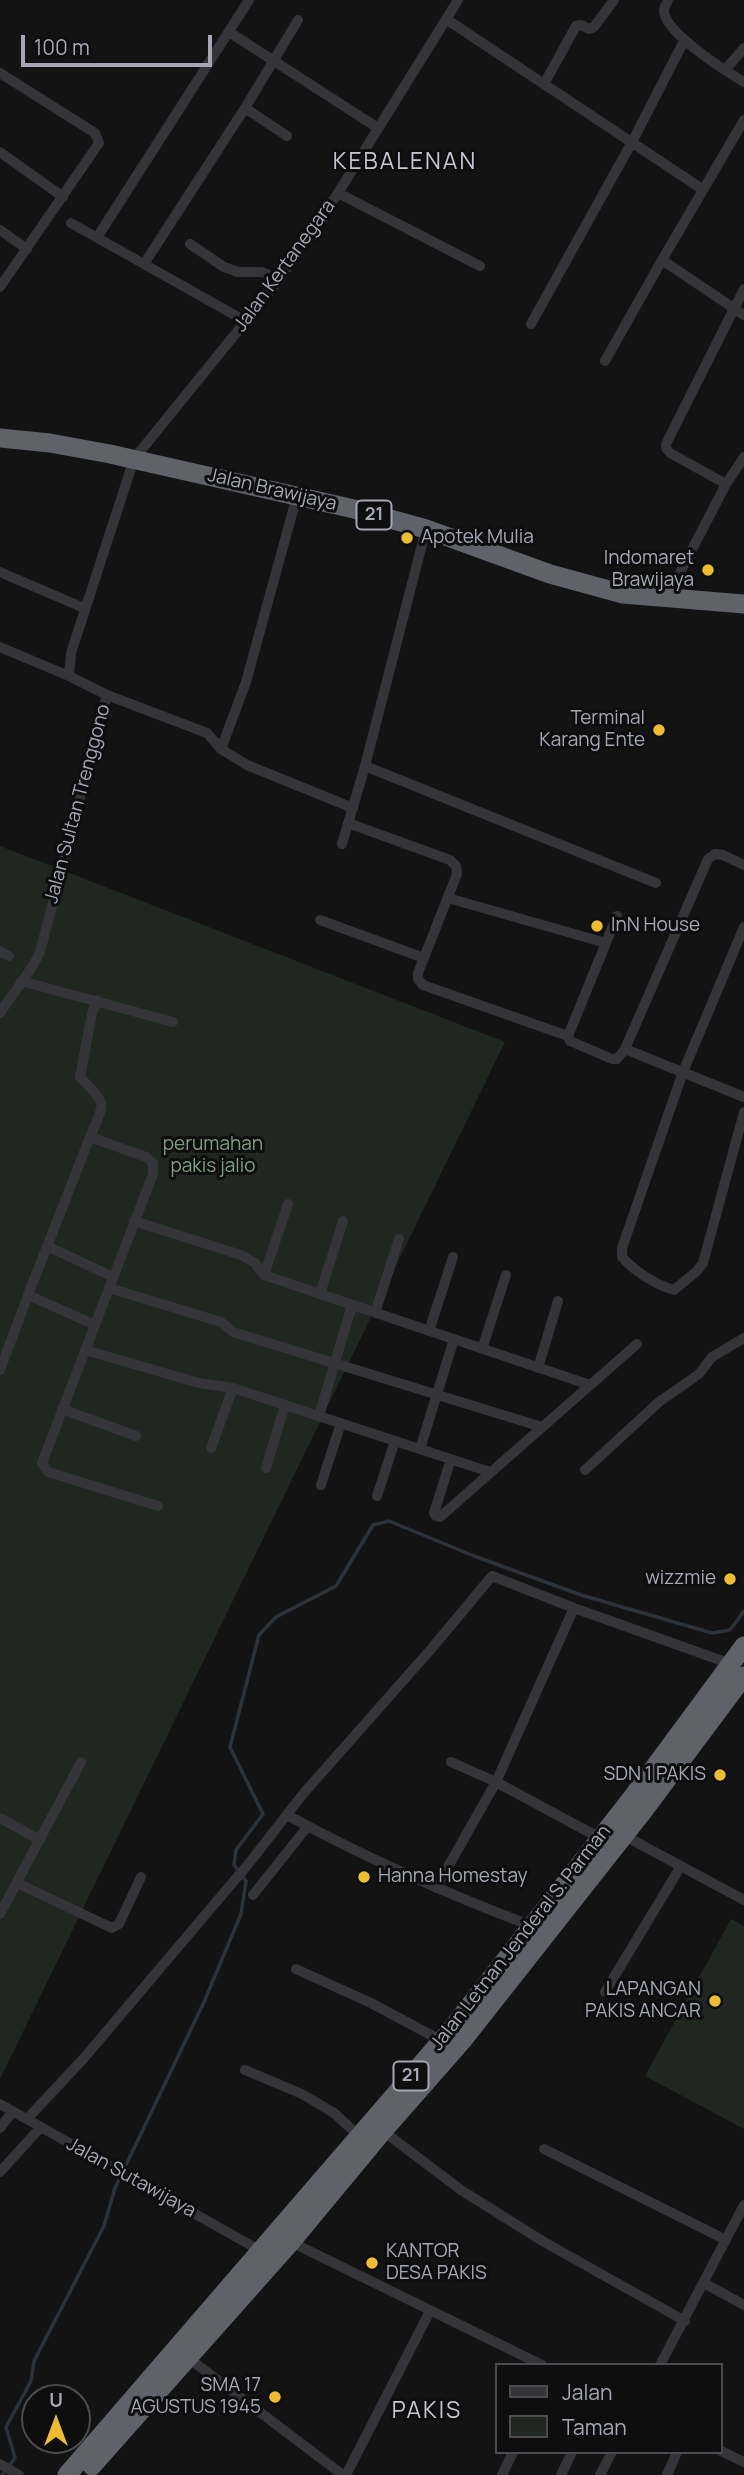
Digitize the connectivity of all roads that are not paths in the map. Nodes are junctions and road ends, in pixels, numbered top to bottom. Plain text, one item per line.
1 (249, 0) edge
2 (458, 0) edge
3 (614, 0) edge
4 (668, 0) edge
5 (446, 19) junction
6 (298, 20) dead end
7 (229, 32) junction
8 (684, 41) junction
9 (734, 59) edge
10 (272, 61) junction
11 (2, 79) edge
12 (744, 82) edge
13 (544, 83) junction
14 (245, 108) junction
15 (744, 120) edge
16 (378, 128) junction
17 (287, 136) dead end
18 (632, 142) junction
19 (0, 152) edge
20 (702, 189) junction
21 (338, 193) junction
22 (63, 197) junction
23 (71, 223) dead end
24 (0, 230) edge
25 (98, 236) junction
26 (190, 244) dead end
27 (27, 249) junction
28 (662, 260) junction
29 (144, 264) junction
30 (480, 266) dead end
31 (279, 280) junction
32 (0, 287) edge
33 (744, 289) edge
34 (734, 308) junction
35 (744, 316) edge
36 (247, 321) junction
37 (531, 324) dead end
38 (605, 361) dead end
39 (0, 427) edge
40 (0, 438) edge
41 (137, 454) junction
42 (744, 457) edge
43 (726, 484) junction
44 (297, 496) junction
45 (426, 529) junction
46 (0, 572) edge
47 (672, 588) junction
48 (744, 593) edge
49 (744, 604) edge
50 (84, 608) junction
51 (0, 647) edge
52 (69, 676) junction
53 (107, 695) junction
54 (221, 749) junction
55 (365, 766) junction
56 (353, 808) junction
57 (348, 823) junction
58 (342, 844) dead end
59 (744, 865) edge
60 (656, 883) dead end
61 (448, 898) junction
62 (617, 916) dead end
63 (320, 920) dead end
64 (744, 927) edge
65 (606, 943) junction
66 (424, 958) junction
67 (21, 981) junction
68 (97, 1000) junction
69 (0, 1013) edge
70 (173, 1022) dead end
71 (568, 1035) junction
72 (625, 1049) junction
73 (683, 1072) junction
74 (744, 1097) edge
75 (744, 1112) edge
76 (90, 1137) junction
77 (288, 1203) dead end
78 (134, 1221) junction
79 (343, 1221) dead end
80 (399, 1238) dead end
81 (47, 1246) junction
82 (453, 1257) dead end
83 (264, 1275) junction
84 (506, 1275) dead end
85 (111, 1282) junction
86 (320, 1294) junction
87 (29, 1295) junction
88 (558, 1301) dead end
89 (352, 1305) junction
90 (375, 1313) junction
91 (95, 1325) junction
92 (429, 1331) junction
93 (744, 1338) edge
94 (454, 1339) junction
95 (637, 1344) dead end
96 (482, 1349) junction
97 (85, 1350) junction
98 (335, 1363) junction
99 (537, 1368) junction
100 (0, 1370) edge
101 (590, 1385) junction
102 (233, 1388) junction
103 (437, 1394) junction
104 (285, 1405) junction
105 (62, 1409) junction
106 (319, 1416) junction
107 (341, 1423) junction
108 (542, 1427) junction
109 (136, 1436) dead end
110 (395, 1441) junction
111 (211, 1448) dead end
112 (420, 1449) junction
113 (451, 1460) junction
114 (266, 1468) dead end
115 (585, 1470) dead end
116 (491, 1472) junction
117 (321, 1485) dead end
118 (377, 1496) dead end
119 (158, 1506) dead end
120 (574, 1608) junction
121 (739, 1663) edge
122 (81, 1762) dead end
123 (451, 1762) dead end
124 (495, 1782) junction
125 (286, 1815) junction
126 (0, 1818) edge
127 (308, 1826) junction
128 (622, 1835) junction
129 (600, 1839) junction
130 (40, 1840) junction
131 (681, 1866) junction
132 (141, 1877) dead end
133 (17, 1883) junction
134 (436, 1888) junction
135 (253, 1895) dead end
136 (744, 1900) edge
137 (0, 1914) edge
138 (532, 1926) junction
139 (296, 1969) dead end
140 (605, 1992) dead end
141 (442, 2041) junction
142 (244, 2070) dead end
143 (0, 2104) edge
144 (13, 2112) junction
145 (27, 2119) junction
146 (41, 2127) junction
147 (0, 2128) edge
148 (383, 2131) junction
149 (359, 2136) junction
150 (544, 2149) dead end
151 (0, 2172) edge
152 (744, 2206) edge
153 (726, 2240) junction
154 (291, 2242) junction
155 (261, 2251) junction
156 (704, 2283) junction
157 (744, 2305) edge
158 (430, 2311) junction
159 (685, 2320) junction
160 (187, 2357) junction
161 (538, 2363) edge
162 (661, 2363) edge
163 (723, 2452) edge
164 (512, 2454) edge
165 (571, 2454) edge
166 (611, 2454) edge
167 (676, 2454) edge
168 (744, 2462) edge
169 (0, 2464) edge
170 (17, 2474) edge
171 (67, 2475) edge
172 (84, 2475) edge
173 (344, 2475) edge
174 (502, 2475) edge
175 (561, 2475) edge
176 (600, 2475) edge
177 (667, 2475) edge

1 - 7 street
2 - 5 street, Jalan Kertanegara
3 - 13 street
4 - 8 street
5 - 13 street
5 - 16 street, Jalan Kertanegara
6 - 10 street
7 - 10 street
7 - 25 street
8 - 9 street
8 - 18 street
9 - 12 street
10 - 14 street
10 - 16 street
11 - 22 street
13 - 18 street
14 - 17 street
14 - 29 street
15 - 20 street
16 - 21 street, Jalan Kertanegara
18 - 20 street
18 - 37 street
19 - 22 street
20 - 28 street
21 - 30 street
21 - 31 street, Jalan Kertanegara
22 - 27 street
23 - 25 street
24 - 27 street
25 - 29 street
26 - 31 street
27 - 32 street
28 - 34 street
28 - 38 street
29 - 36 street
31 - 36 street, Jalan Kertanegara
33 - 34 street
34 - 35 street
34 - 43 street
36 - 41 street, Jalan Kertanegara
39 - 41 highway, Jalan Brawijaya / 21
40 - 41 highway, Jalan Brawijaya / 21
41 - 44 highway, Jalan Brawijaya / 21
41 - 47 highway, Jalan Brawijaya / 21
41 - 50 street
42 - 43 street
43 - 47 street
44 - 45 highway, Jalan Brawijaya / 21
44 - 54 street
45 - 49 highway, Jalan Brawijaya / 21
45 - 55 street
46 - 50 street
47 - 48 highway, Jalan Brawijaya / 21
50 - 52 street
51 - 52 street, Jalan Sultan Trenggono
52 - 53 street, Jalan Sultan Trenggono
53 - 54 street
53 - 67 street, Jalan Sultan Trenggono
54 - 56 street
55 - 56 street
55 - 60 street
56 - 57 street
57 - 58 street
57 - 61 street
59 - 72 street
61 - 65 street
61 - 66 street
62 - 65 street
63 - 66 street
64 - 73 street
65 - 71 street
66 - 71 street
67 - 68 street
67 - 69 street, Jalan Sultan Trenggono
68 - 70 street
68 - 76 street
71 - 72 street
72 - 73 street
73 - 74 street
73 - 75 street
76 - 78 street
76 - 81 street
77 - 83 street
78 - 83 street
78 - 85 street
79 - 86 street
80 - 90 street
81 - 85 street
81 - 87 street
82 - 92 street
83 - 86 street
84 - 96 street
85 - 91 street
85 - 98 street
86 - 89 street
87 - 91 street
87 - 100 street
88 - 99 street
89 - 90 street
89 - 98 street
90 - 92 street
91 - 97 street
92 - 94 street
93 - 115 street
94 - 96 street
94 - 103 street
95 - 101 street
96 - 99 street
97 - 102 street
97 - 105 street
98 - 103 street
98 - 106 street
99 - 101 street
101 - 108 street
102 - 104 street
102 - 111 street
103 - 108 street
103 - 112 street
104 - 106 street
104 - 114 street
105 - 109 street
105 - 119 street
106 - 107 street
107 - 110 street
107 - 117 street
108 - 116 street
110 - 112 street
110 - 118 street
112 - 113 street
113 - 116 street
113 - 116 street
120 - 121 street
120 - 124 street
120 - 125 street
121 - 128 highway, Jalan Letnan Jenderal S. Parman / 21
121 - 129 highway, Jalan Letnan Jenderal S. Parman / 21
122 - 130 street
123 - 124 street
124 - 129 street
124 - 134 street
125 - 127 street
125 - 145 street
126 - 130 street
127 - 134 street
127 - 135 street
128 - 131 street
128 - 148 highway, Jalan Letnan Jenderal S. Parman / 21
129 - 138 highway, Jalan Letnan Jenderal S. Parman / 21
130 - 133 street
131 - 136 street
131 - 140 street
132 - 133 street
133 - 137 street
134 - 138 street
138 - 141 highway, Jalan Letnan Jenderal S. Parman / 21
139 - 141 street
141 - 149 highway, Jalan Letnan Jenderal S. Parman / 21
142 - 149 street
143 - 144 street, Jalan Sutawijaya
144 - 145 street, Jalan Sutawijaya
144 - 147 street
145 - 146 street, Jalan Sutawijaya
146 - 151 street
146 - 155 street, Jalan Sutawijaya
148 - 154 highway, Jalan Letnan Jenderal S. Parman / 21
148 - 159 street
149 - 155 highway, Jalan Letnan Jenderal S. Parman / 21
150 - 153 street
152 - 153 street
153 - 156 street
154 - 158 street
154 - 160 highway, Jalan Letnan Jenderal S. Parman / 21
155 - 171 highway, Jalan Letnan Jenderal S. Parman / 21
156 - 157 street
156 - 159 street
158 - 161 street
158 - 173 street
159 - 162 street
160 - 172 highway, Jalan Letnan Jenderal S. Parman / 21
160 - 173 street
163 - 168 street
164 - 174 street
165 - 175 street
166 - 176 street
167 - 177 street
169 - 170 street

